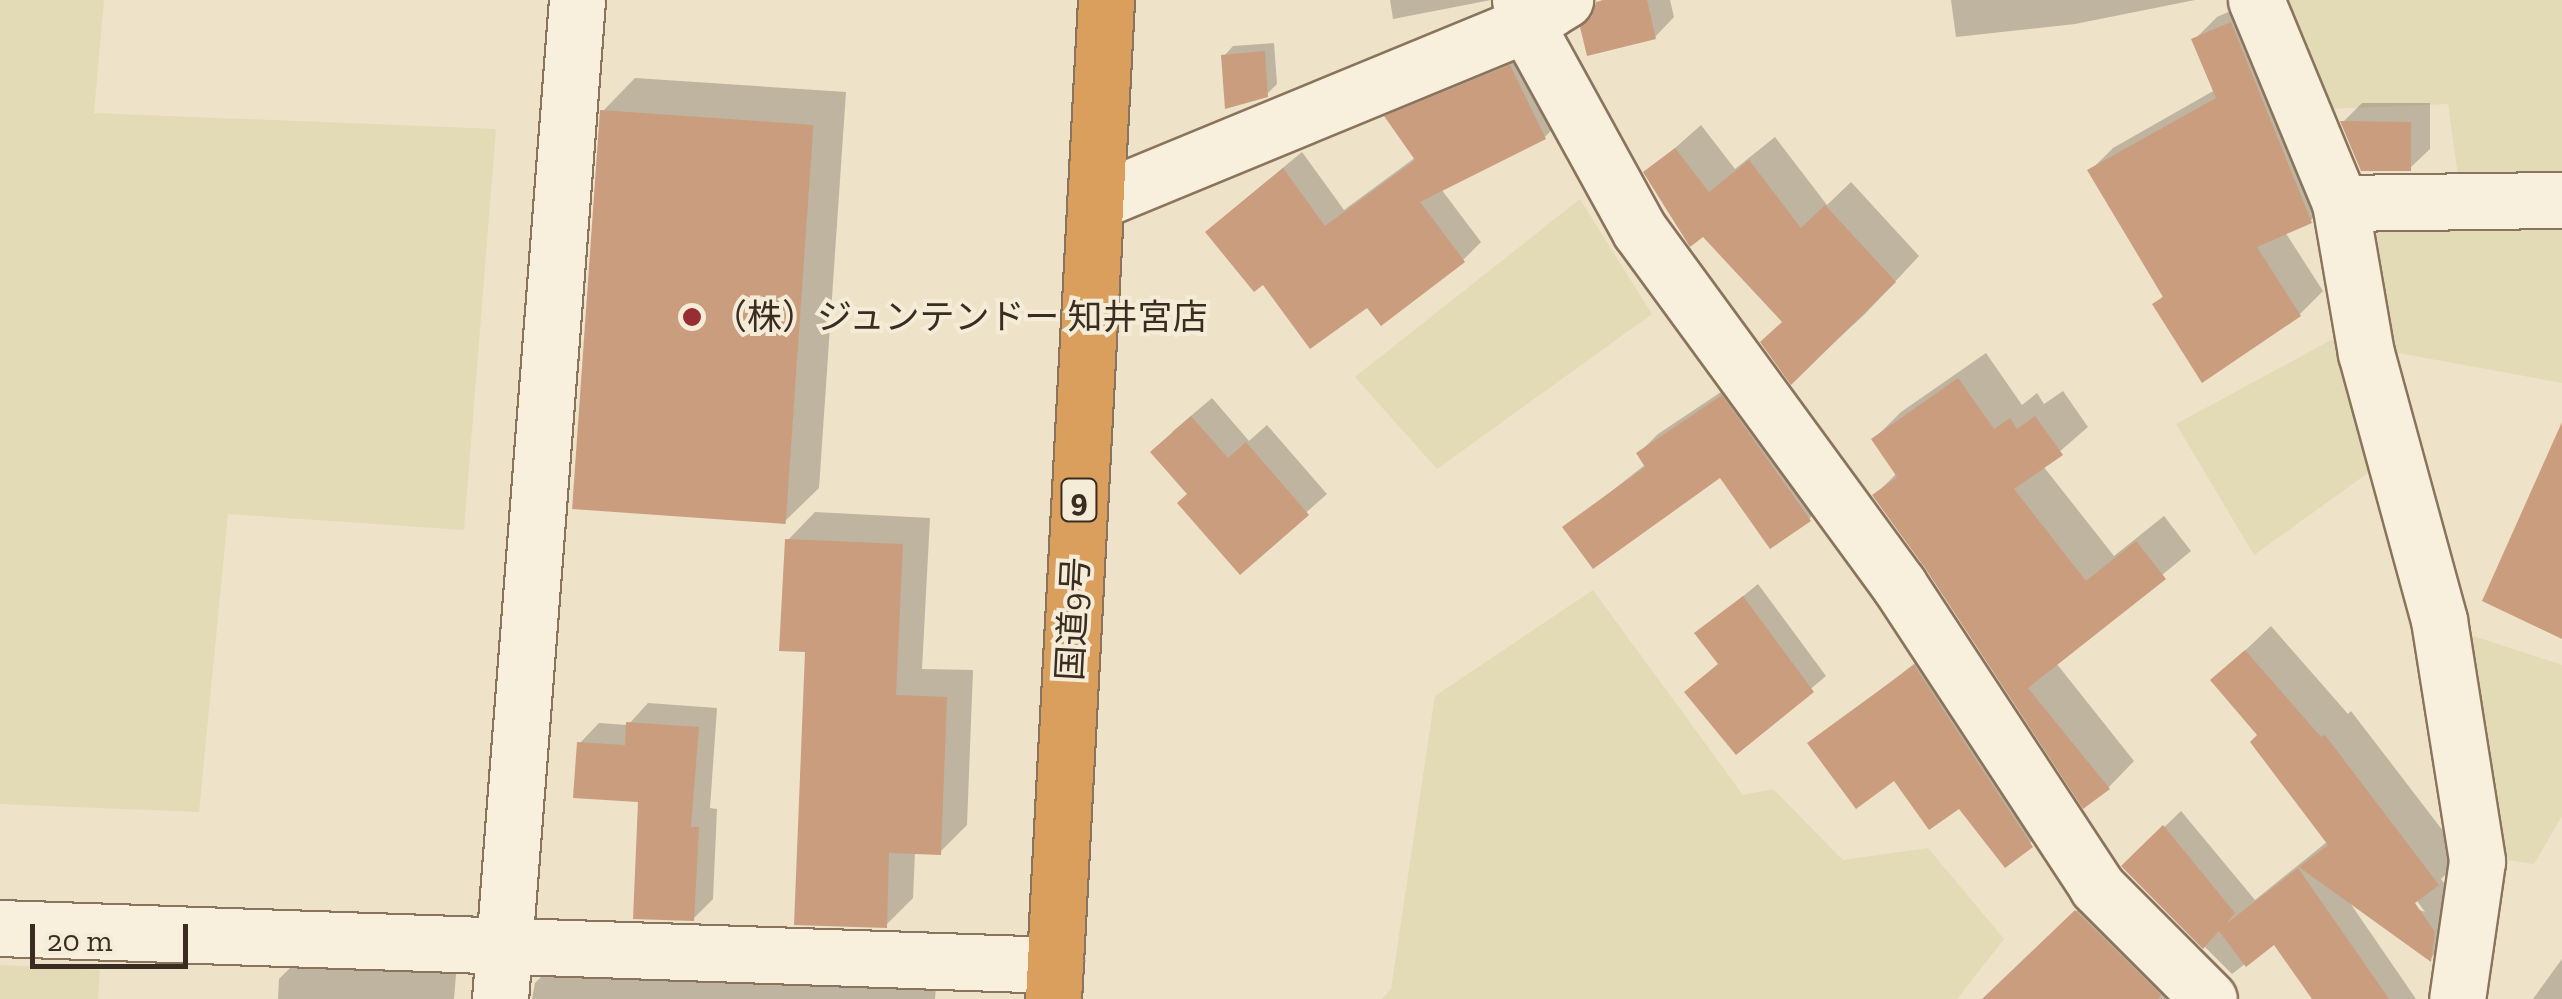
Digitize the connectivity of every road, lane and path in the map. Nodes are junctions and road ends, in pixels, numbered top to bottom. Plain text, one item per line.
1 (578, 0) edge
2 (1106, 0) edge
3 (2256, 0) edge
4 (1537, 8) edge
5 (2562, 200) edge
6 (1095, 202) junction
7 (2340, 202) junction
8 (0, 928) edge
9 (504, 942) junction
10 (1054, 982) edge
11 (500, 999) edge
12 (2209, 999) edge
13 (2457, 999) edge

1 - 9 street
2 - 6 highway, 国道9号 / 9
3 - 7 street
4 - 6 street
4 - 12 street
5 - 7 street
6 - 10 highway, 国道9号 / 9
7 - 13 street
8 - 9 street
9 - 10 street
9 - 11 street

